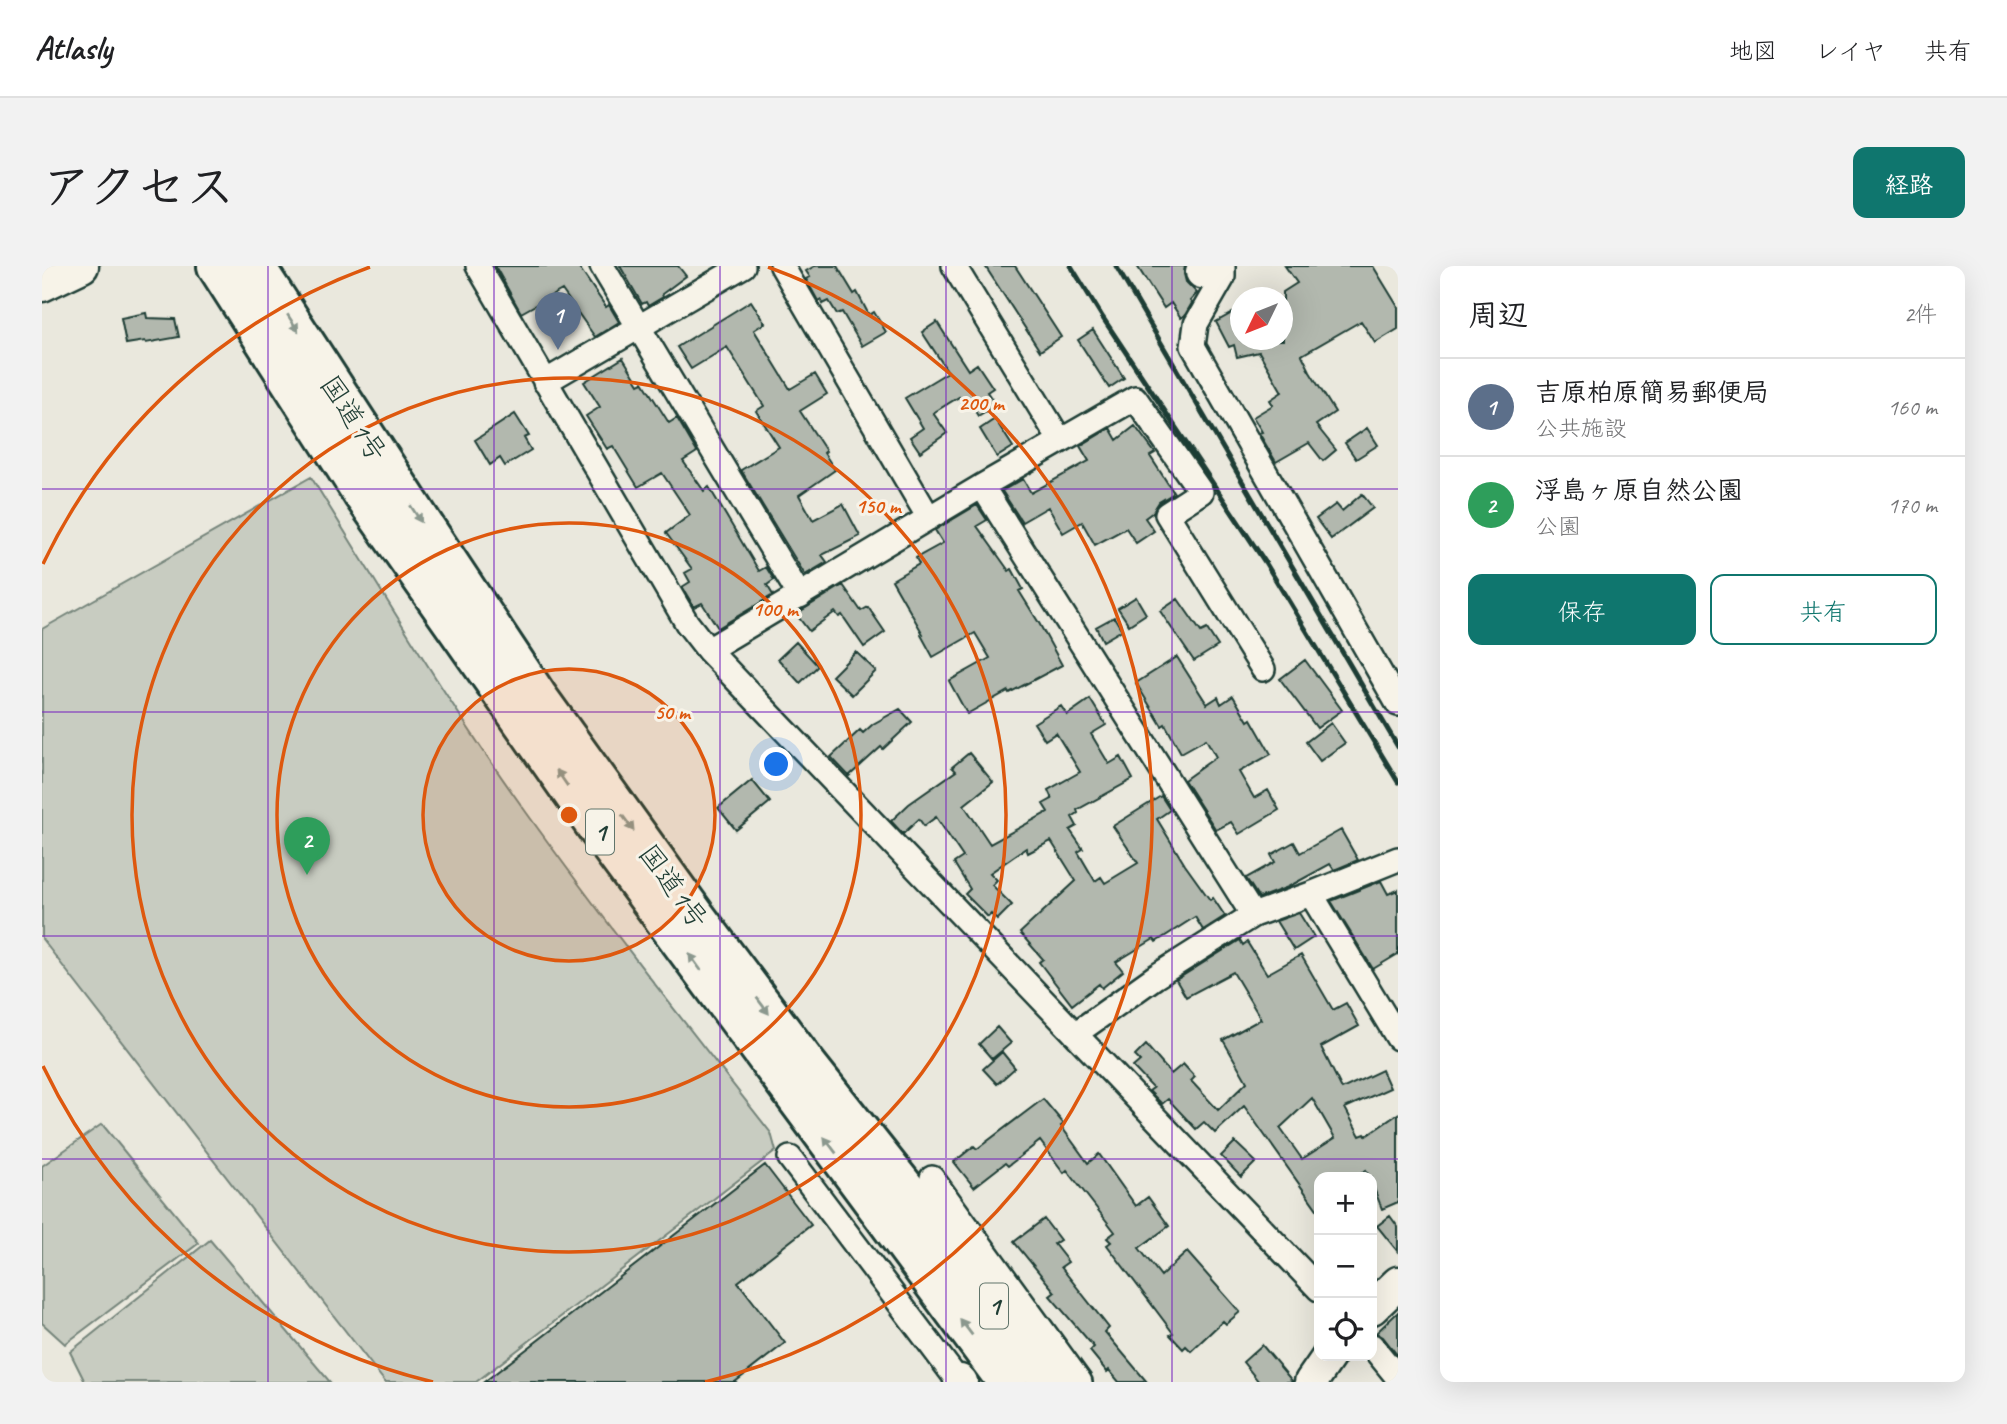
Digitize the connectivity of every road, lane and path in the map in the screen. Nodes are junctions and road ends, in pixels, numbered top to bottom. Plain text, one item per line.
1 (82, 266) edge
2 (217, 266) edge
3 (256, 266) edge
4 (478, 266) edge
5 (602, 266) edge
6 (743, 266) edge
7 (782, 266) edge
8 (954, 266) edge
9 (1212, 268) edge
10 (42, 285) edge
11 (639, 327) junction
12 (545, 382) junction
13 (1060, 440) junction
14 (982, 486) junction
15 (929, 518) junction
16 (800, 596) junction
17 (708, 650) junction
18 (1263, 669) dead end
19 (1398, 704) edge
20 (1398, 859) edge
21 (1311, 894) junction
22 (1253, 915) junction
23 (1075, 1034) junction
24 (1398, 1038) edge
25 (790, 1158) dead end
26 (932, 1178) dead end
27 (1398, 1283) edge
28 (1314, 1284) edge
29 (1377, 1303) edge
30 (1377, 1352) edge
31 (1326, 1361) edge
32 (1398, 1378) edge
33 (960, 1382) edge
34 (1007, 1382) edge
35 (1050, 1382) edge
36 (1080, 1382) edge
37 (1311, 1382) edge

1 - 10 main road
34 -> 2 highway, 国道1号 / 1
3 -> 35 highway, 国道1号 / 1
4 - 12 street
5 - 11 street
6 - 11 street
7 - 15 street
8 - 13 street
9 - 19 street
11 - 12 street
11 - 16 street
12 - 17 street
13 - 14 street
13 - 18 street
14 - 15 street
14 - 22 street
15 - 16 street
16 - 17 street
17 - 23 street
20 - 21 street
21 - 22 street
21 - 24 street
22 - 23 street
23 - 28 street
25 - 33 street
26 - 36 street
27 - 29 main road
30 - 32 street
31 - 37 main road

